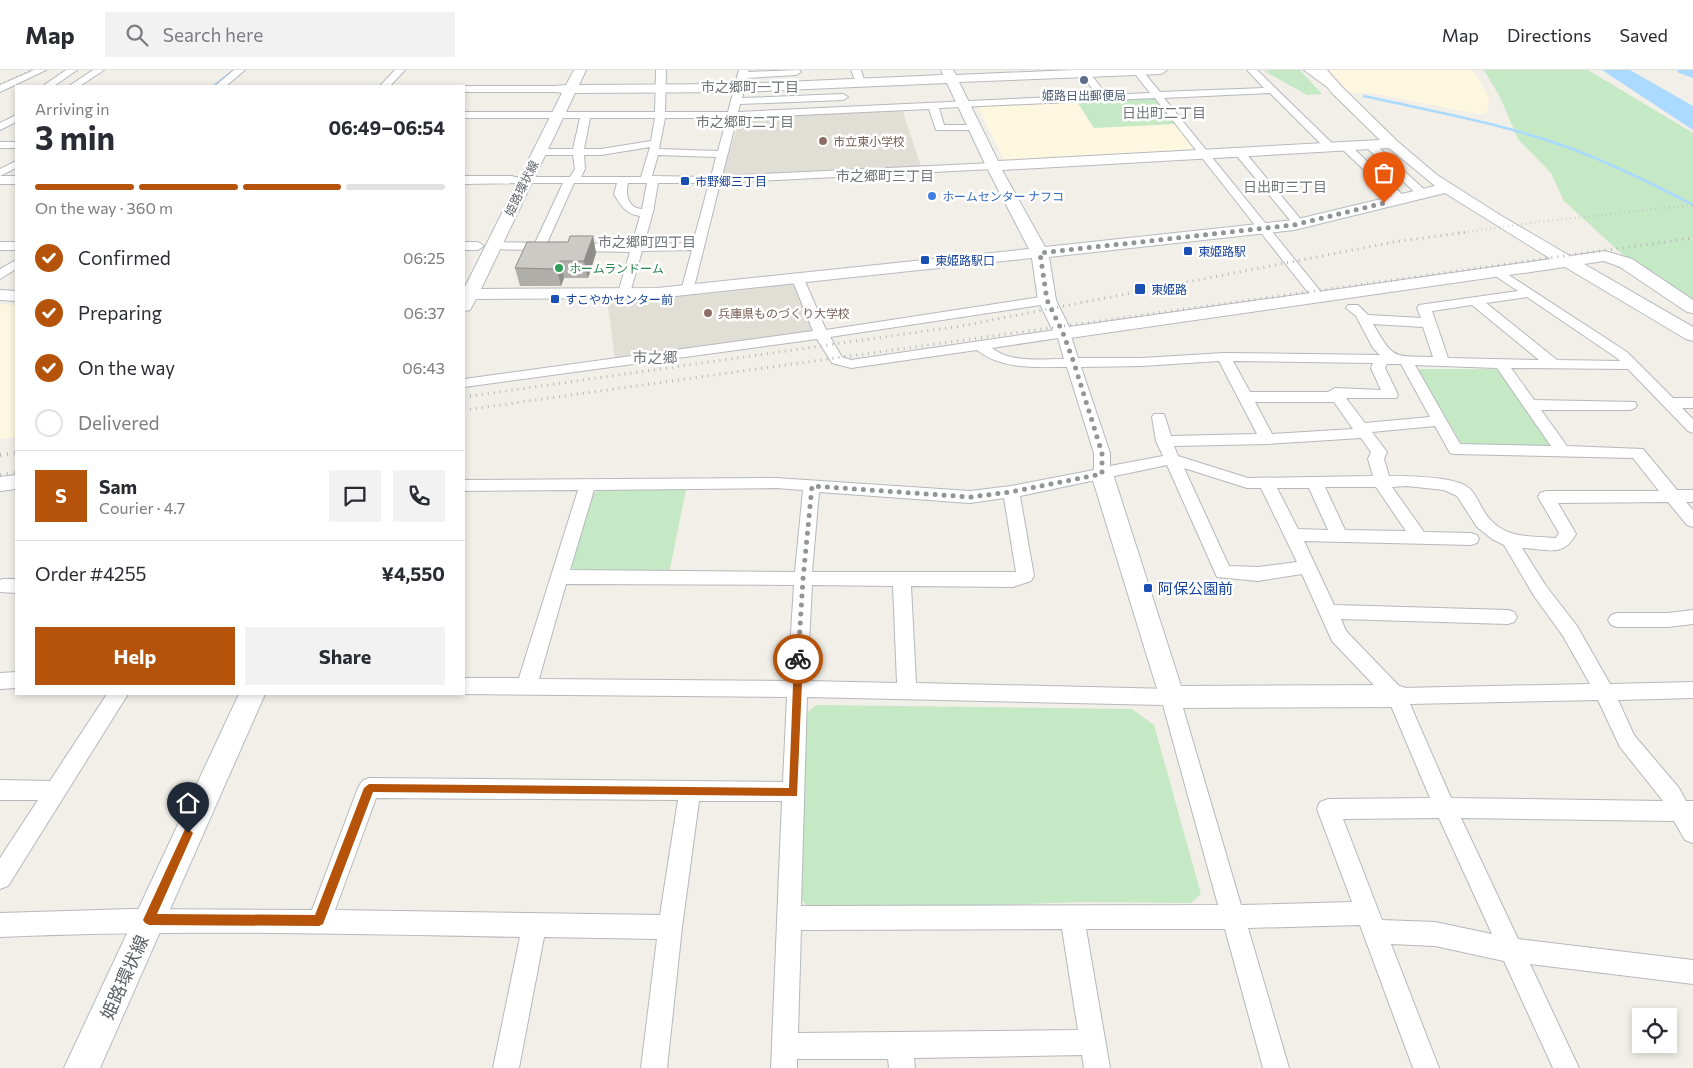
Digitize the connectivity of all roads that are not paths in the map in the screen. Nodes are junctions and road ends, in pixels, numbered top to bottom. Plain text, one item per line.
1 (19, 70) edge
2 (41, 70) edge
3 (72, 70) edge
4 (99, 70) edge
5 (240, 70) edge
6 (400, 70) edge
7 (569, 70) edge
8 (580, 70) edge
9 (661, 70) edge
10 (856, 70) edge
11 (1137, 70) edge
12 (1161, 70) edge
13 (1252, 70) edge
14 (1309, 70) edge
15 (1320, 70) edge
16 (796, 71) edge
17 (1107, 71) edge
18 (743, 72) edge
19 (999, 74) edge
20 (1086, 74) junction
21 (949, 75) edge
22 (860, 77) edge
23 (0, 78) edge
24 (1263, 81) junction
25 (50, 85) edge
26 (76, 85) edge
27 (221, 85) edge
28 (386, 85) edge
29 (798, 86) junction
30 (465, 89) edge
31 (564, 89) junction
32 (660, 89) junction
33 (0, 90) edge
34 (1153, 90) junction
35 (1272, 90) junction
36 (1337, 90) junction
37 (15, 91) edge
38 (842, 91) junction
39 (1100, 92) junction
40 (738, 95) junction
41 (962, 100) junction
42 (932, 106) junction
43 (845, 110) junction
44 (0, 115) edge
45 (465, 115) edge
46 (552, 115) junction
47 (586, 115) junction
48 (660, 115) junction
49 (733, 115) junction
50 (15, 117) edge
51 (15, 118) edge
52 (0, 127) edge
53 (974, 127) junction
54 (1392, 144) junction
55 (0, 145) edge
56 (15, 145) edge
57 (1371, 146) junction
58 (655, 147) junction
59 (1347, 148) junction
60 (1332, 149) junction
61 (578, 151) junction
62 (539, 152) junction
63 (1240, 153) junction
64 (723, 154) junction
65 (1205, 155) junction
66 (15, 165) edge
67 (993, 166) junction
68 (0, 173) edge
69 (0, 180) edge
70 (15, 180) edge
71 (465, 180) edge
72 (518, 180) junction
73 (572, 180) junction
74 (623, 180) junction
75 (649, 180) junction
76 (716, 180) junction
77 (1439, 190) dead end
78 (1423, 194) junction
79 (1401, 199) junction
80 (647, 212) junction
81 (1299, 224) junction
82 (1264, 228) junction
83 (0, 246) edge
84 (15, 246) edge
85 (471, 246) edge
86 (494, 246) junction
87 (540, 246) junction
88 (698, 246) junction
89 (636, 248) junction
90 (1040, 253) junction
91 (1568, 261) junction
92 (468, 262) dead end
93 (15, 265) edge
94 (1498, 272) junction
95 (0, 275) edge
96 (798, 279) junction
97 (687, 291) junction
98 (624, 293) junction
99 (1530, 293) junction
100 (0, 295) edge
101 (15, 296) edge
102 (1319, 297) junction
103 (466, 298) edge
104 (1047, 300) junction
105 (1475, 301) junction
106 (1353, 308) dead end
107 (1693, 308) edge
108 (1364, 319) junction
109 (1430, 323) junction
110 (1063, 333) junction
111 (821, 334) junction
112 (1693, 334) edge
113 (980, 345) junction
114 (1224, 356) junction
115 (1394, 361) junction
116 (1442, 362) junction
117 (1074, 363) junction
118 (1501, 364) junction
119 (1554, 365) junction
120 (1633, 366) junction
121 (465, 383) edge
122 (1244, 397) junction
123 (1336, 397) junction
124 (1669, 403) junction
125 (1693, 403) edge
126 (1529, 405) junction
127 (1630, 405) dead end
128 (1159, 417) dead end
129 (1440, 421) junction
130 (1693, 428) edge
131 (1363, 430) junction
132 (1267, 439) junction
133 (1164, 441) junction
134 (1563, 452) junction
135 (1172, 458) junction
136 (1102, 474) junction
137 (1314, 481) junction
138 (1383, 481) junction
139 (15, 482) edge
140 (1266, 483) junction
141 (0, 484) edge
142 (465, 485) edge
143 (588, 486) junction
144 (812, 486) junction
145 (1011, 492) junction
146 (1671, 495) junction
147 (1693, 496) edge
148 (1693, 521) edge
149 (1293, 535) junction
150 (1339, 536) junction
151 (1419, 537) junction
152 (1471, 539) dead end
153 (1511, 541) junction
154 (1308, 567) junction
155 (561, 577) junction
156 (803, 579) junction
157 (902, 580) junction
158 (1330, 612) junction
159 (1508, 617) dead end
160 (1693, 618) edge
161 (1617, 620) dead end
162 (0, 680) edge
163 (15, 680) edge
164 (527, 685) junction
165 (465, 686) edge
166 (797, 689) junction
167 (1693, 690) edge
168 (906, 691) junction
169 (1605, 693) junction
170 (117, 695) edge
171 (252, 695) edge
172 (1397, 696) junction
173 (1171, 697) junction
174 (0, 790) edge
175 (56, 791) junction
176 (690, 791) junction
177 (794, 792) junction
178 (1445, 808) junction
179 (1686, 811) edge
180 (1693, 833) edge
181 (0, 878) edge
182 (790, 918) junction
183 (1072, 918) junction
184 (1233, 918) junction
185 (149, 920) junction
186 (319, 921) junction
187 (1371, 922) junction
188 (0, 925) edge
189 (534, 927) junction
190 (670, 927) junction
191 (1510, 950) junction
192 (1692, 974) edge
193 (1092, 1042) junction
194 (784, 1057) edge
195 (901, 1057) edge
196 (82, 1068) edge
197 (506, 1068) edge
198 (654, 1068) edge
199 (1097, 1068) edge
200 (1276, 1068) edge
201 (1426, 1068) edge
202 (1566, 1068) edge

1 - 23 street
2 - 33 street
3 - 25 street
4 - 26 street
5 - 27 street
6 - 28 street
7 - 31 street, 姫路環状線
8 - 31 street, 姫路環状線
9 - 32 street
10 - 22 street
11 - 12 street
11 - 17 street
11 - 34 street
13 - 24 street
14 - 36 street
15 - 36 street
16 - 18 street
16 - 29 street
17 - 20 street
18 - 40 street
19 - 20 street
19 - 21 street
20 - 39 street
21 - 22 street
21 - 41 street
22 - 38 street
24 - 34 street
24 - 35 street
29 - 38 street
29 - 40 street
30 - 31 street
31 - 32 street
31 - 46 street, 姫路環状線
32 - 40 street
32 - 48 street
33 - 37 street
34 - 35 street
34 - 39 street
34 - 65 street
35 - 60 street
36 - 54 street
38 - 40 street
38 - 43 street
39 - 41 street
40 - 49 street
41 - 42 street
41 - 53 street
42 - 43 street
42 - 53 street
43 - 49 street
44 - 50 street
45 - 46 street
46 - 47 street
46 - 62 street, 姫路環状線
46 - 72 street, 姫路環状線
47 - 48 street
47 - 61 street
48 - 49 street
48 - 58 street
49 - 64 street
51 - 52 street
53 - 67 street
54 - 57 street
54 - 91 street
55 - 56 street
57 - 59 street
57 - 78 street
58 - 61 street
58 - 64 street
58 - 75 street
59 - 60 street
59 - 79 street
60 - 63 street
61 - 62 street
61 - 73 street
62 - 72 street, 姫路環状線
63 - 65 street
63 - 81 street
64 - 76 street
65 - 67 street
65 - 82 street
66 - 68 street
67 - 76 street
67 - 90 street
69 - 70 street
71 - 72 street
72 - 73 street
72 - 85 street, 姫路環状線
72 - 86 street, 姫路環状線
73 - 74 street
73 - 87 street
74 - 75 street
74 - 80 street
75 - 76 street
75 - 80 street
76 - 88 street
77 - 78 street
78 - 79 street
79 - 81 street
80 - 89 street
81 - 82 street
82 - 90 street
82 - 102 street
83 - 84 street
85 - 92 street, 姫路環状線
86 - 87 street
86 - 103 street, 姫路環状線
87 - 89 street
88 - 89 street
88 - 97 street
89 - 98 street
90 - 96 street
90 - 104 street
91 - 94 street
91 - 107 street
91 - 112 street
93 - 95 street
94 - 99 street
94 - 102 street
96 - 97 street
96 - 111 street
97 - 98 street
98 - 103 street
99 - 105 street
99 - 120 street
100 - 101 street
102 - 110 street
104 - 110 street
104 - 111 street
105 - 109 street
105 - 119 street
106 - 108 street
108 - 109 street
108 - 115 street
109 - 116 street
110 - 113 street
110 - 117 street
111 - 113 street
111 - 121 street
113 - 117 street
114 - 115 street
114 - 117 street
114 - 122 street
115 - 116 street
115 - 123 street
115 - 129 street
116 - 118 street
117 - 136 street
118 - 119 street
118 - 126 street
119 - 120 street
120 - 124 street
122 - 123 street
122 - 132 street
123 - 131 street
124 - 125 street
124 - 130 street
126 - 127 street
126 - 134 street
128 - 133 street
129 - 131 street
129 - 134 street
131 - 132 street
131 - 138 street
132 - 133 street
133 - 135 street
134 - 146 street
135 - 136 street
135 - 140 street
135 - 154 street
136 - 145 street
136 - 173 street
137 - 138 street
137 - 140 street
137 - 150 street
138 - 151 street
138 - 153 street
139 - 141 street
140 - 149 street
142 - 143 street
143 - 144 street
143 - 155 street
144 - 145 street
144 - 156 street
145 - 157 street
146 - 147 street
146 - 148 street
146 - 153 street
149 - 150 street
149 - 154 street
150 - 151 street
151 - 152 street
153 - 169 street
154 - 158 street
155 - 156 street
155 - 164 street
156 - 157 street
156 - 166 street
157 - 168 street
158 - 159 street
158 - 172 street
160 - 161 street
162 - 163 street
164 - 165 street
164 - 166 street
166 - 168 street
166 - 177 street
167 - 169 street
168 - 173 street
169 - 172 street
169 - 179 street
170 - 175 street
171 - 185 street, 姫路環状線
172 - 173 street
172 - 178 street
173 - 184 street
174 - 175 street
175 - 181 street
176 - 177 street
176 - 186 street
176 - 190 street
177 - 182 street
178 - 179 street
178 - 187 street
178 - 191 street
179 - 180 street
182 - 183 street
182 - 194 street
183 - 184 street
183 - 193 street
184 - 187 street
184 - 200 street
185 - 186 street
185 - 188 street
185 - 196 street, 姫路環状線
186 - 189 street
187 - 191 street
187 - 201 street
189 - 190 street
189 - 197 street
190 - 198 street
191 - 192 street
191 - 202 street
193 - 195 street
193 - 199 street
194 - 195 street

